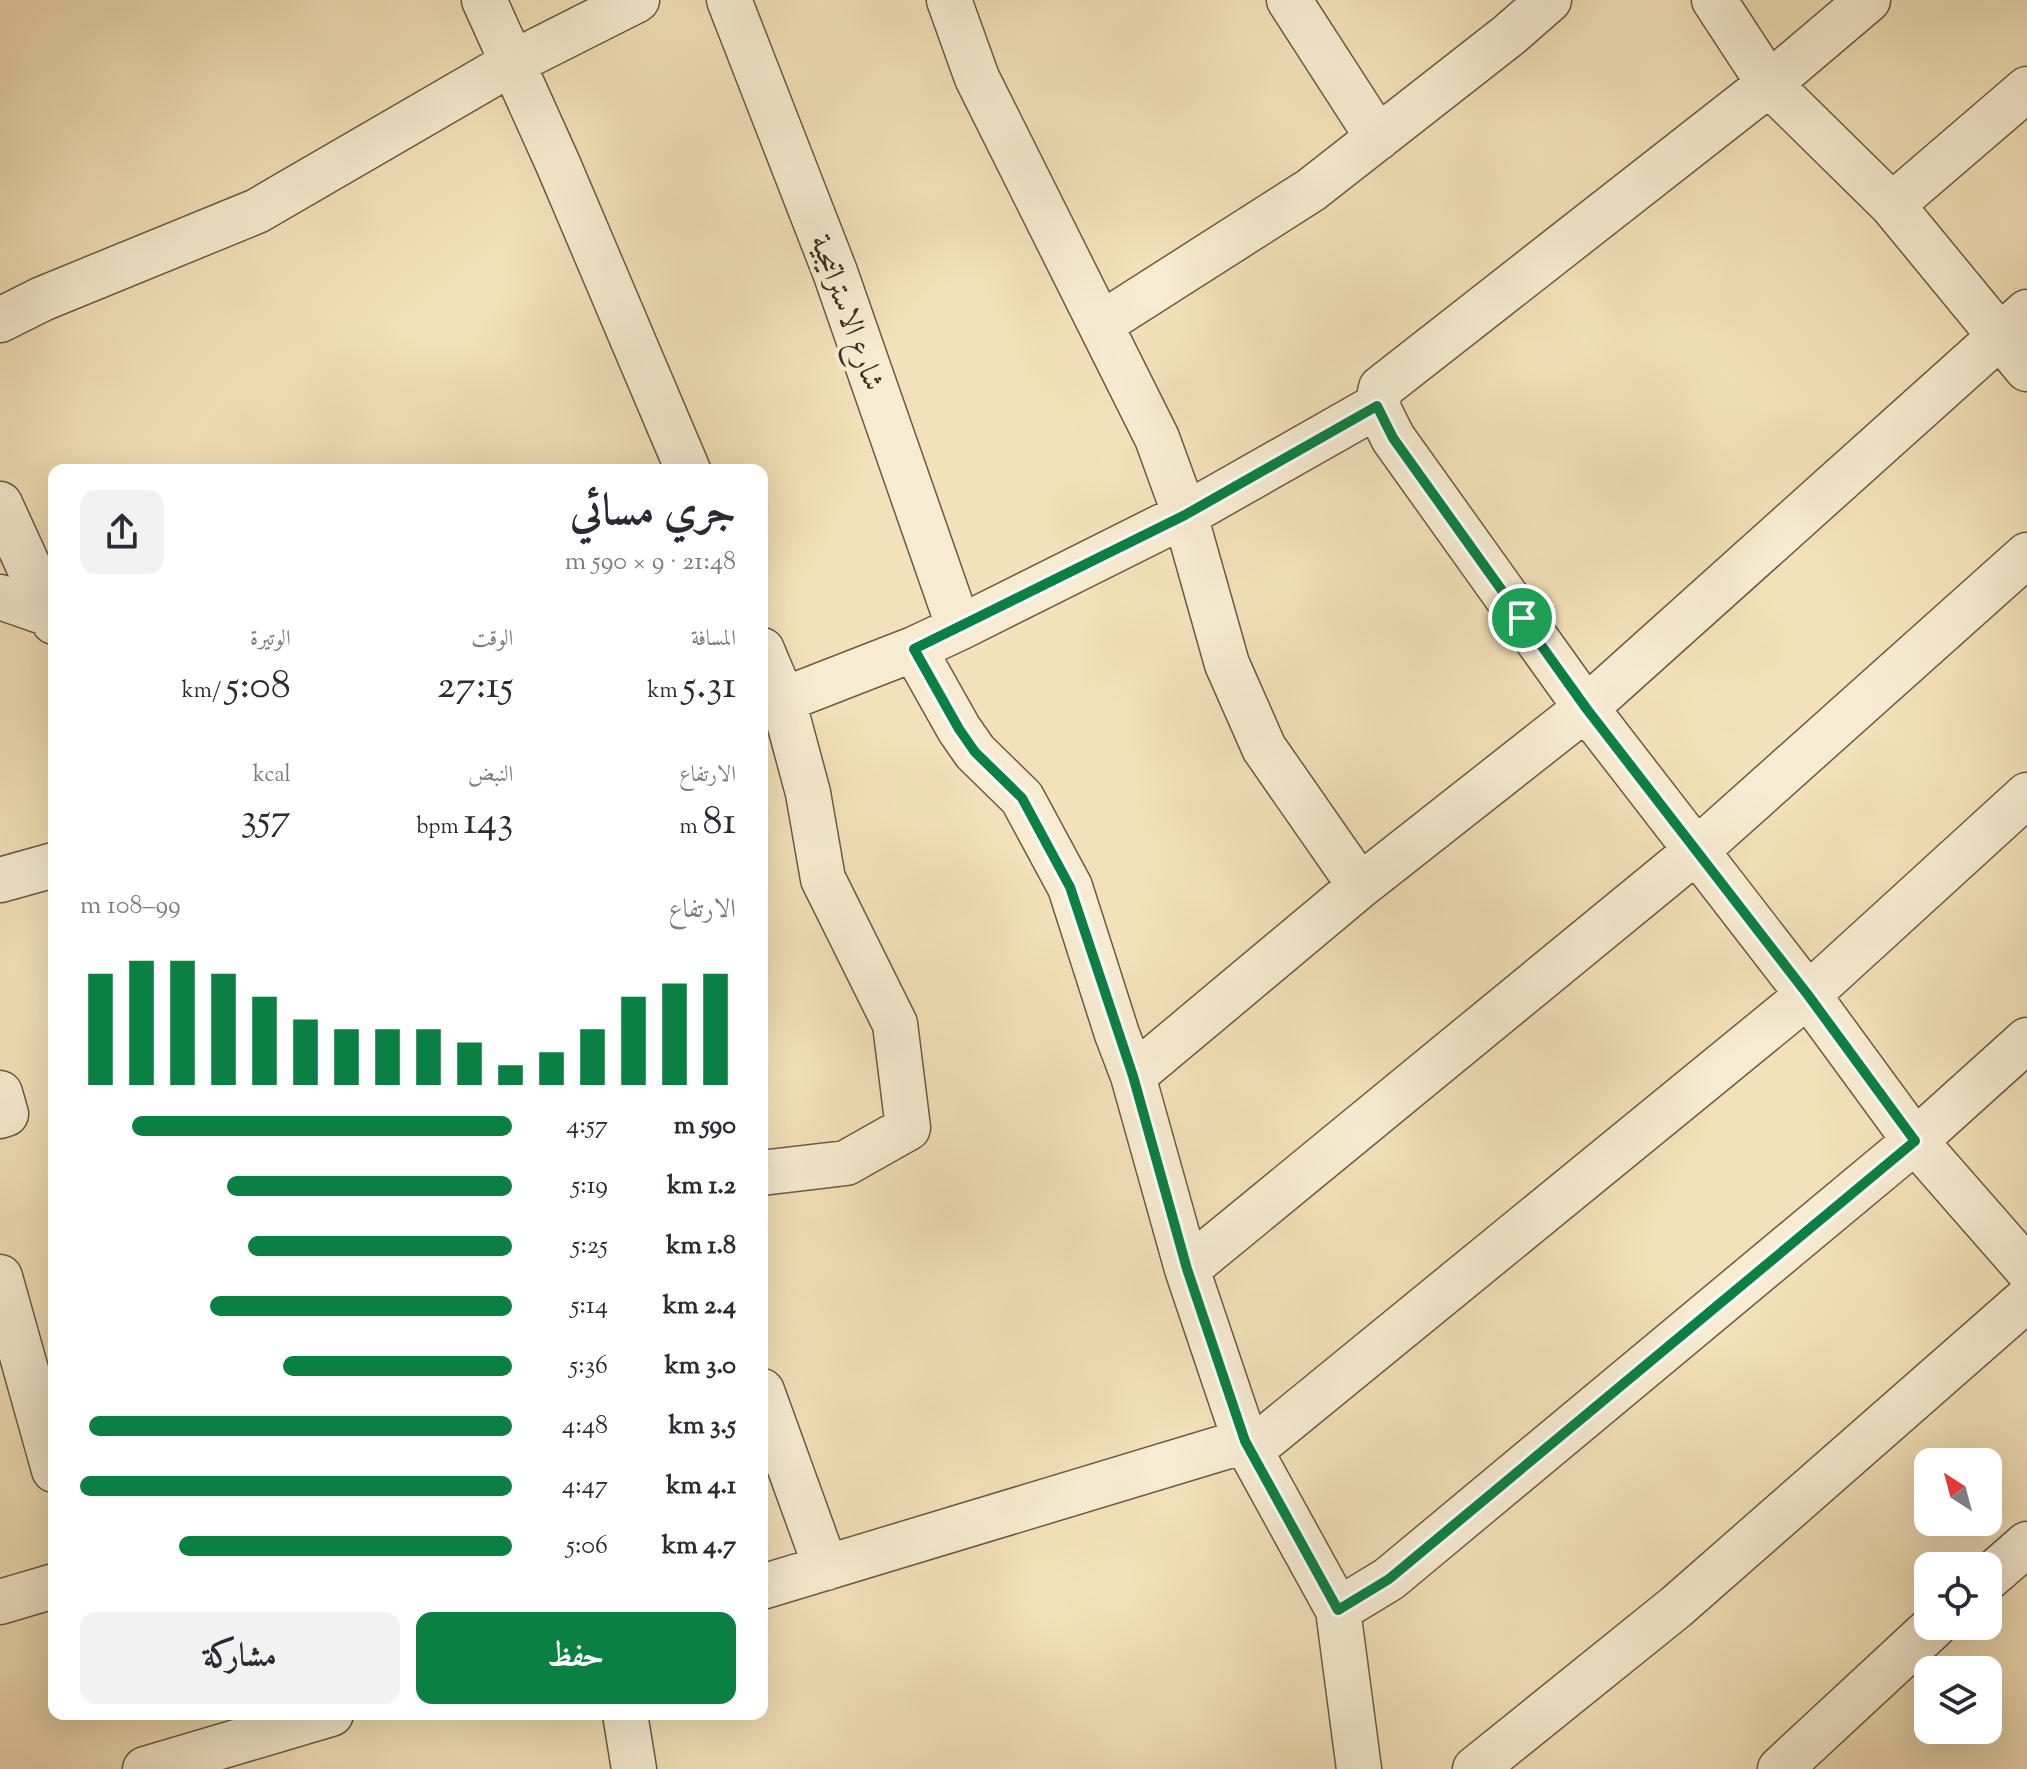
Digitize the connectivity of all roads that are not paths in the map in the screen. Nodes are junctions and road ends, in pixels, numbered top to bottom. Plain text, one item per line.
1 (484, 0) edge
2 (637, 0) edge
3 (729, 0) edge
4 (949, 0) edge
5 (1289, 0) edge
6 (1549, 0) edge
7 (1714, 0) edge
8 (1868, 0) edge
9 (512, 63) junction
10 (1769, 84) junction
11 (2027, 89) edge
12 (1378, 138) junction
13 (1892, 205) junction
14 (0, 320) edge
15 (1101, 324) junction
16 (2014, 324) edge
17 (2027, 369) edge
18 (1377, 406) junction
19 (685, 464) edge
20 (0, 504) edge
21 (1185, 515) junction
22 (2027, 555) edge
23 (0, 597) edge
24 (48, 607) edge
25 (48, 616) edge
26 (959, 628) junction
27 (914, 649) junction
28 (768, 681) edge
29 (772, 701) edge
30 (1586, 708) junction
31 (2027, 795) edge
32 (1696, 851) junction
33 (48, 867) edge
34 (0, 880) edge
35 (1360, 886) junction
36 (1808, 995) junction
37 (2027, 1040) edge
38 (1133, 1076) junction
39 (0, 1093) edge
40 (0, 1116) edge
41 (1915, 1141) junction
42 (768, 1172) edge
43 (1187, 1269) junction
44 (2027, 1269) edge
45 (0, 1277) edge
46 (2027, 1299) edge
47 (26, 1367) edge
48 (768, 1408) edge
49 (1245, 1441) junction
50 (48, 1448) edge
51 (2027, 1544) edge
52 (2002, 1566) edge
53 (826, 1568) junction
54 (768, 1585) edge
55 (48, 1588) edge
56 (0, 1602) edge
57 (1338, 1610) junction
58 (1919, 1640) edge
59 (311, 1720) edge
60 (626, 1720) edge
61 (240, 1741) edge
62 (145, 1769) edge
63 (634, 1769) edge
64 (1359, 1769) edge
65 (1475, 1769) edge
66 (1780, 1769) edge

1 - 9 street
2 - 9 street
3 - 26 street, شارع الاستراتيجية
4 - 15 street
5 - 12 street
6 - 12 street
7 - 10 street
8 - 10 street
9 - 14 street
9 - 19 street
10 - 13 street
10 - 18 street
11 - 13 street
12 - 15 street
13 - 16 street
15 - 21 street
16 - 17 street
16 - 30 street
18 - 21 street
18 - 30 street
20 - 24 street
21 - 26 street
21 - 35 street
22 - 32 street
23 - 25 street
26 - 27 street
27 - 29 street
27 - 38 street
28 - 29 street
29 - 42 street
30 - 32 street
30 - 35 street
31 - 36 street
32 - 36 street
32 - 43 street
33 - 34 street
35 - 38 street
36 - 41 street
36 - 49 street
37 - 41 street
38 - 43 street
39 - 40 street
41 - 44 street
41 - 57 street
43 - 49 street
45 - 47 street
46 - 65 street
47 - 50 street
48 - 53 street
49 - 53 street
49 - 57 street
51 - 52 street
53 - 54 street
55 - 56 street
57 - 64 street
58 - 66 street
59 - 61 street
60 - 63 street
61 - 62 street

